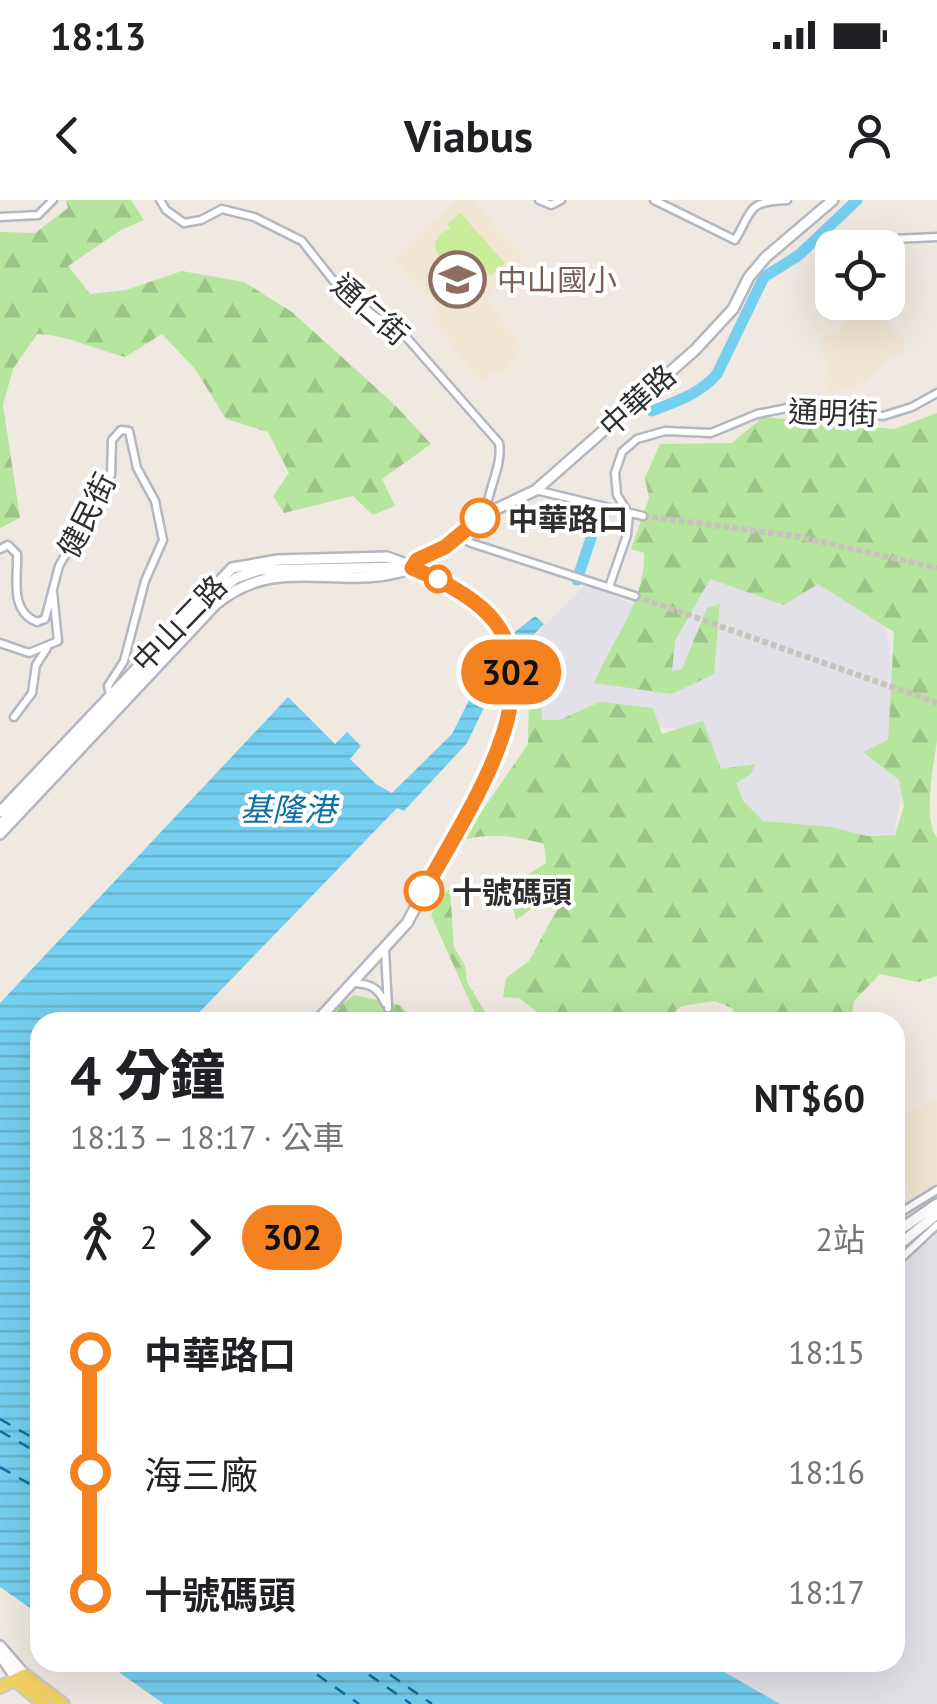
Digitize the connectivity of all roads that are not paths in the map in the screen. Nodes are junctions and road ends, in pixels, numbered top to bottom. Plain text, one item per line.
1 (53, 200) edge
2 (160, 200) edge
3 (539, 200) edge
4 (561, 200) edge
5 (654, 200) edge
6 (787, 200) edge
7 (828, 203) edge
8 (0, 216) edge
9 (937, 237) edge
10 (905, 238) edge
11 (937, 393) edge
12 (536, 490) junction
13 (486, 514) junction
14 (630, 514) junction
15 (644, 516) tunnel mouth
16 (458, 536) junction
17 (0, 549) edge
18 (412, 568) junction
19 (52, 586) junction
20 (610, 587) junction
21 (635, 596) tunnel mouth
22 (0, 643) edge
23 (47, 648) junction
24 (115, 702) junction
25 (14, 716) dead end
26 (0, 812) edge
27 (0, 825) edge
28 (0, 834) edge
29 (385, 950) junction
30 (354, 984) junction
31 (326, 1012) edge
32 (937, 1190) edge
33 (937, 1204) edge
34 (905, 1210) edge
35 (937, 1214) edge
36 (937, 1224) edge
37 (905, 1226) edge
38 (905, 1240) edge
39 (905, 1254) edge
40 (0, 1646) edge
41 (0, 1654) edge
42 (22, 1679) junction
43 (0, 1690) edge
44 (44, 1704) edge
45 (63, 1704) edge

1 - 8 street
2 - 13 street, 通仁街
3 - 4 street
5 - 6 street
7 - 12 street, 中華路
9 - 10 street
11 - 14 street, 通明街
12 - 13 street, 中華路
12 - 14 street
13 - 16 street, 中華路
14 - 15 street
14 - 20 street
16 - 18 street, 中華路
16 - 20 street
17 - 19 street, 健民街
18 - 24 street, 中山二路
18 - 24 street, 中山二路
18 - 29 street, 中山二路
19 - 23 street
19 - 24 street, 健民街
20 - 21 street
22 - 23 street
23 - 25 street
24 - 26 street, 中山二路
24 - 27 street, 中山二路
24 - 28 street
29 - 30 street
29 - 30 street
30 - 31 street
32 - 34 street
33 - 37 street
35 - 38 street
36 - 39 street
40 - 42 street
41 - 42 street
42 - 43 main road
42 - 44 main road
42 - 45 main road

